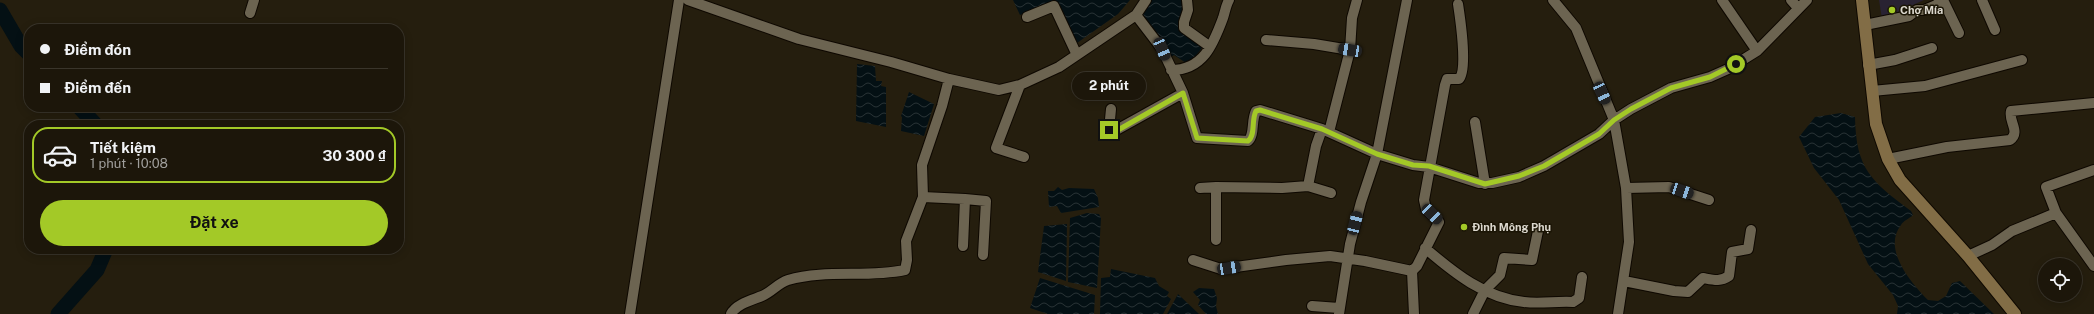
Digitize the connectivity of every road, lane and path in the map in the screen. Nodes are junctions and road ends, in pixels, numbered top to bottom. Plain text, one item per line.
1 (254, 0) edge
2 (679, 0) edge
3 (688, 0) edge
4 (1146, 0) edge
5 (1187, 0) edge
6 (1229, 0) edge
7 (1357, 0) edge
8 (1407, 0) edge
9 (1553, 0) edge
10 (1722, 0) edge
11 (1791, 0) edge
12 (1807, 0) edge
13 (1862, 0) edge
14 (1942, 0) edge
15 (1982, 0) edge
16 (1458, 4) dead end
17 (1798, 8) junction
18 (250, 12) dead end
19 (1136, 15) junction
20 (1028, 17) dead end
21 (1865, 25) junction
22 (1995, 30) dead end
23 (1959, 33) dead end
24 (1266, 40) dead end
25 (1209, 46) junction
26 (1932, 48) dead end
27 (1350, 50) junction
28 (1757, 51) junction
29 (1076, 53) junction
30 (2022, 60) dead end
31 (1868, 65) junction
32 (1171, 70) junction
33 (949, 79) junction
34 (1020, 86) junction
35 (1872, 91) junction
36 (1183, 93) junction
37 (2094, 103) edge
38 (1111, 109) dead end
39 (1614, 120) junction
40 (1475, 122) dead end
41 (1325, 130) junction
42 (1377, 154) junction
43 (1024, 157) dead end
44 (1888, 159) junction
45 (1429, 166) junction
46 (2094, 170) edge
47 (1485, 184) junction
48 (1308, 186) junction
49 (1216, 187) junction
50 (1200, 188) dead end
51 (1626, 188) junction
52 (1331, 193) dead end
53 (924, 197) junction
54 (965, 199) junction
55 (1709, 200) dead end
56 (2056, 213) junction
57 (1751, 230) dead end
58 (1538, 231) dead end
59 (1216, 240) dead end
60 (963, 246) dead end
61 (1425, 248) junction
62 (983, 255) dead end
63 (1968, 256) junction
64 (1349, 258) junction
65 (1193, 260) dead end
66 (2094, 266) edge
67 (1412, 271) junction
68 (1582, 277) dead end
69 (1624, 281) junction
70 (1485, 290) junction
71 (1312, 306) dead end
72 (1339, 311) edge
73 (630, 314) edge
74 (731, 314) edge
75 (1414, 314) edge
76 (1473, 314) edge
77 (1618, 314) edge
78 (2015, 314) edge

1 - 18 street
2 - 73 street
3 - 33 street
4 - 19 street
5 - 25 street
6 - 25 street
7 - 27 street
8 - 42 street
9 - 39 street
10 - 28 street
11 - 17 street
12 - 17 street
13 - 21 street
14 - 21 street
14 - 23 street
15 - 22 street
16 - 45 street
17 - 28 street
19 - 29 street
19 - 32 street
20 - 29 street
21 - 31 street
24 - 27 street
25 - 32 street
26 - 31 street
27 - 41 street
28 - 39 street
29 - 34 street
30 - 35 street
31 - 35 street
32 - 36 street
33 - 34 street
33 - 53 street
34 - 43 street
35 - 44 street
36 - 38 street
36 - 41 street
37 - 44 street
39 - 47 street
39 - 51 street
40 - 47 street
41 - 42 street
41 - 48 street
42 - 45 street
42 - 64 street
44 - 63 street
45 - 47 street
45 - 61 street
46 - 56 street
48 - 49 street
48 - 52 street
49 - 50 street
49 - 59 street
51 - 55 street
51 - 69 street
53 - 54 street
53 - 74 street
54 - 60 street
54 - 62 street
56 - 63 street
56 - 66 street
57 - 69 street
58 - 70 street
61 - 67 street
61 - 70 street
63 - 78 street
64 - 65 street
64 - 67 street
64 - 72 street
67 - 75 street
68 - 70 street
69 - 77 street
70 - 76 street
71 - 72 street

